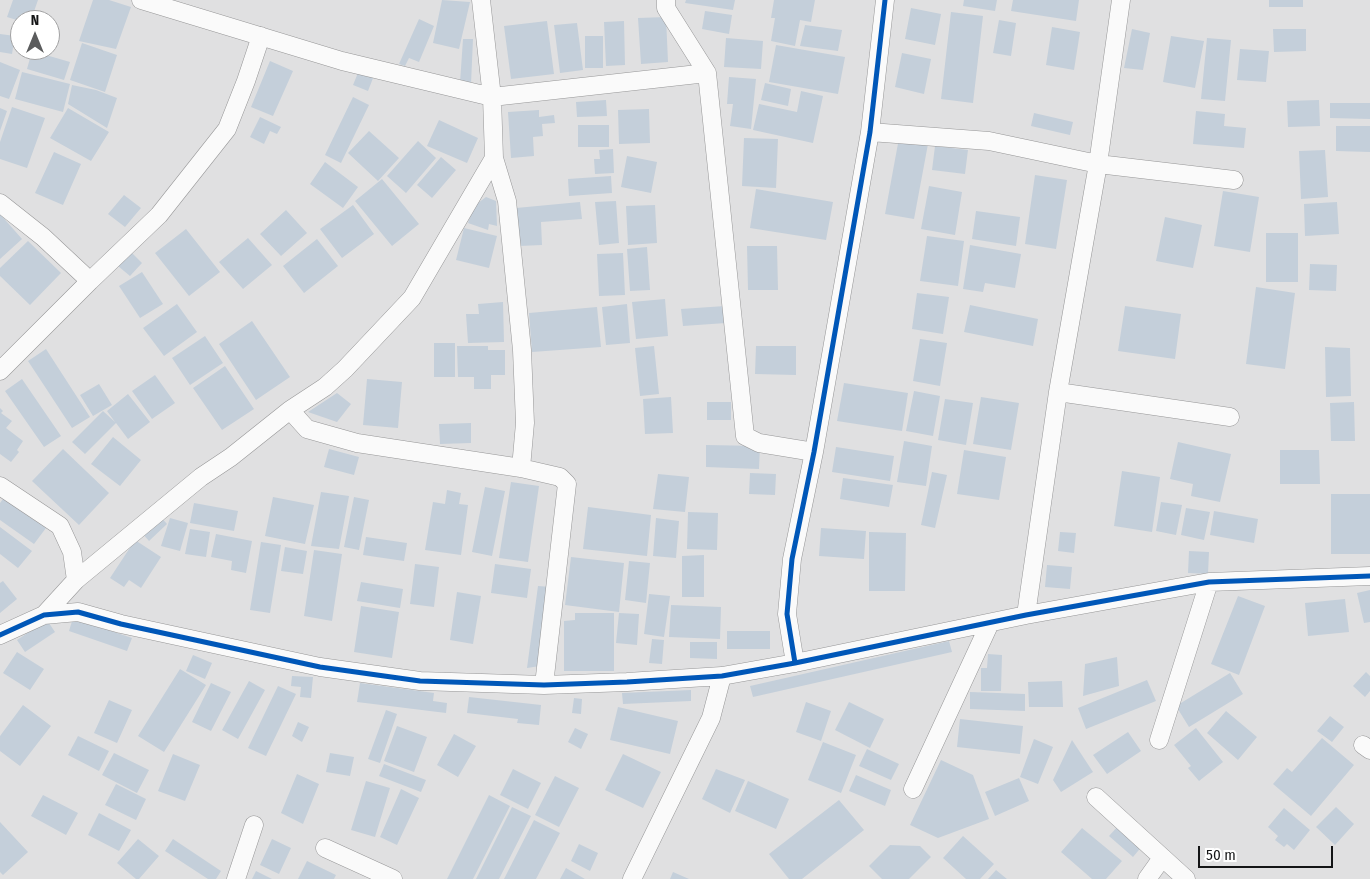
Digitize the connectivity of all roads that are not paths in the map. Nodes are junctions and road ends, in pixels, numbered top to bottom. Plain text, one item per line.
1 (141, 0) edge
2 (481, 0) edge
3 (666, 0) edge
4 (885, 0) edge
5 (1121, 0) edge
6 (260, 36) junction
7 (707, 73) junction
8 (492, 97) junction
9 (870, 132) junction
10 (494, 158) junction
11 (1098, 164) junction
12 (1234, 180) dead end
13 (0, 203) edge
14 (90, 281) junction
15 (0, 371) edge
16 (1058, 392) junction
17 (290, 410) junction
18 (1230, 417) dead end
19 (814, 452) junction
20 (521, 468) junction
21 (0, 486) edge
22 (1370, 576) edge
23 (76, 580) junction
24 (1209, 582) junction
25 (44, 615) junction
26 (1026, 615) junction
27 (990, 623) junction
28 (0, 635) edge
29 (795, 664) junction
30 (722, 676) junction
31 (544, 685) junction
32 (1159, 740) dead end
33 (913, 788) dead end
34 (1096, 797) dead end
35 (254, 825) dead end
36 (325, 848) dead end
37 (1162, 858) junction
38 (236, 879) edge
39 (393, 879) edge
40 (632, 879) edge
41 (1147, 879) edge
42 (1186, 879) edge

1 - 6 street
2 - 8 street
3 - 7 street
4 - 9 street
5 - 11 street
6 - 8 street
6 - 14 street
7 - 8 street
7 - 19 street
8 - 10 street
9 - 11 street
9 - 19 street
10 - 17 street
10 - 20 street
11 - 12 street
11 - 16 street
13 - 14 street
14 - 15 street
16 - 18 street
16 - 26 street
17 - 20 street
17 - 23 street
19 - 29 street
20 - 31 street
21 - 23 street
22 - 24 street
23 - 25 street
24 - 26 street
24 - 32 street
25 - 28 street
25 - 31 street
26 - 27 street
27 - 29 street
27 - 33 street
29 - 30 street
30 - 31 street
30 - 40 street
34 - 37 street
35 - 38 street
36 - 39 street
37 - 41 street
37 - 42 street

